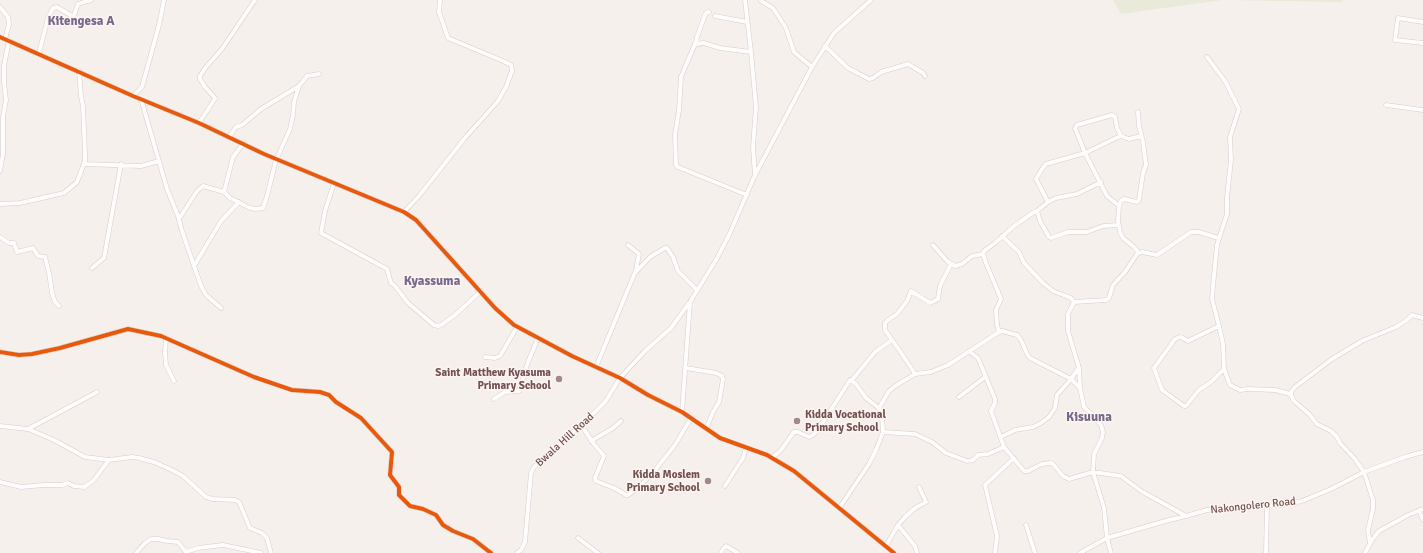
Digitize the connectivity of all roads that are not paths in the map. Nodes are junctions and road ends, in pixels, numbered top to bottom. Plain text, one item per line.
1 (91, 0) edge
2 (164, 0) edge
3 (255, 0) edge
4 (440, 0) edge
5 (745, 0) edge
6 (761, 0) edge
7 (871, 0) edge
8 (0, 7) edge
9 (709, 12) dead end
10 (715, 16) dead end
11 (747, 22) junction
12 (1423, 22) edge
13 (0, 37) edge
14 (7, 40) junction
15 (1423, 43) edge
16 (699, 44) junction
17 (825, 46) junction
18 (751, 52) junction
19 (39, 53) junction
20 (1207, 57) dead end
21 (2, 66) edge
22 (812, 67) junction
23 (80, 71) junction
24 (319, 74) dead end
25 (925, 76) dead end
26 (299, 86) junction
27 (133, 96) junction
28 (141, 99) junction
29 (1386, 105) dead end
30 (1423, 110) edge
31 (1138, 112) dead end
32 (199, 123) junction
33 (1121, 136) junction
34 (1141, 136) junction
35 (229, 138) junction
36 (244, 144) junction
37 (1085, 153) junction
38 (276, 160) junction
39 (160, 162) junction
40 (1, 164) edge
41 (84, 164) junction
42 (121, 164) junction
43 (0, 171) edge
44 (755, 175) junction
45 (1101, 182) junction
46 (334, 183) junction
47 (224, 192) junction
48 (747, 195) junction
49 (239, 202) junction
50 (1048, 202) junction
51 (0, 204) edge
52 (1119, 206) junction
53 (1037, 211) junction
54 (404, 212) junction
55 (179, 219) junction
56 (1119, 225) junction
57 (1002, 236) junction
58 (0, 237) edge
59 (1218, 238) junction
60 (933, 245) dead end
61 (628, 246) dead end
62 (1139, 253) junction
63 (983, 254) junction
64 (951, 264) junction
65 (194, 266) junction
66 (92, 268) dead end
67 (635, 274) junction
68 (697, 290) junction
69 (481, 291) junction
70 (690, 302) junction
71 (1074, 302) junction
72 (59, 306) dead end
73 (221, 308) dead end
74 (1423, 318) edge
75 (1219, 326) junction
76 (518, 327) junction
77 (998, 332) junction
78 (166, 338) junction
79 (538, 338) junction
80 (892, 340) junction
81 (969, 351) junction
82 (0, 352) edge
83 (485, 357) dead end
84 (596, 367) junction
85 (686, 368) junction
86 (1079, 368) junction
87 (1224, 369) junction
88 (915, 374) junction
89 (985, 377) junction
90 (620, 378) junction
91 (1071, 379) junction
92 (852, 380) junction
93 (174, 381) dead end
94 (1080, 388) junction
95 (97, 392) dead end
96 (1291, 396) junction
97 (959, 397) dead end
98 (494, 399) dead end
99 (879, 408) junction
100 (682, 412) junction
101 (691, 418) junction
102 (621, 421) dead end
103 (581, 425) junction
104 (0, 426) edge
105 (28, 429) junction
106 (706, 429) junction
107 (883, 432) junction
108 (1001, 437) junction
109 (591, 441) junction
110 (1004, 447) junction
111 (746, 448) junction
112 (1423, 452) edge
113 (772, 458) junction
114 (1014, 458) junction
115 (109, 460) junction
116 (1093, 472) junction
117 (1364, 472) junction
118 (0, 482) edge
119 (725, 486) dead end
120 (919, 487) dead end
121 (1266, 506) junction
122 (840, 507) junction
123 (1421, 510) edge
124 (1186, 516) junction
125 (1423, 520) edge
126 (898, 525) junction
127 (1026, 525) dead end
128 (578, 538) dead end
129 (1107, 538) junction
130 (1370, 544) junction
131 (886, 546) junction
132 (136, 553) edge
133 (261, 553) edge
134 (271, 553) edge
135 (491, 553) edge
136 (518, 553) edge
137 (598, 553) edge
138 (721, 553) edge
139 (738, 553) edge
140 (894, 553) edge
141 (917, 553) edge
142 (995, 553) edge
143 (1035, 553) edge
144 (1080, 553) edge
145 (1111, 553) edge
146 (1266, 553) edge
147 (1365, 553) edge

1 - 19 street
2 - 27 street
3 - 32 street
4 - 54 street
5 - 11 street
6 - 22 street
7 - 17 street, Bwala Hill Road
8 - 14 street
9 - 16 street
10 - 11 street
11 - 18 street
12 - 15 street
13 - 14 street
14 - 19 street
14 - 21 street
16 - 18 street
16 - 48 street
17 - 22 street, Bwala Hill Road
17 - 25 street
18 - 44 street
19 - 23 street
20 - 59 street
21 - 40 street
22 - 44 street, Bwala Hill Road
23 - 27 street
23 - 41 street
24 - 26 street
26 - 35 street
26 - 38 street
27 - 28 street
28 - 32 street
28 - 39 street
29 - 30 street
31 - 34 street
32 - 35 street
33 - 34 street
33 - 37 street
33 - 37 street
34 - 52 street
35 - 36 street
36 - 38 street
36 - 47 street
37 - 45 street
37 - 50 street
38 - 46 street
38 - 49 street
39 - 42 street
39 - 55 street
40 - 43 street
41 - 42 street
41 - 51 street
42 - 66 street
44 - 48 street, Bwala Hill Road
45 - 50 street
45 - 52 street
46 - 54 street
46 - 69 street
47 - 49 street
47 - 55 street
48 - 68 street, Bwala Hill Road
49 - 65 street
50 - 53 street
52 - 56 street
53 - 56 street
53 - 57 street
54 - 69 street
55 - 65 street
56 - 62 street
57 - 63 street
57 - 71 street
58 - 72 street
59 - 62 street
59 - 75 street
60 - 64 street
61 - 67 street
62 - 71 street
63 - 64 street
63 - 77 street
64 - 80 street
65 - 73 street
67 - 68 street
67 - 84 street
68 - 70 street, Bwala Hill Road
69 - 76 street
70 - 85 street
70 - 90 street, Bwala Hill Road
71 - 86 street
74 - 96 street
75 - 87 street
75 - 87 street
76 - 79 street
76 - 83 street
77 - 81 street
77 - 91 street
78 - 82 street
78 - 93 street
78 - 135 street
79 - 84 street
79 - 98 street
80 - 88 street
80 - 92 street
81 - 88 street
81 - 89 street
84 - 90 street
85 - 100 street
85 - 106 street
86 - 91 street
86 - 94 street
87 - 96 street
88 - 99 street
89 - 97 street
89 - 108 street
90 - 100 street
90 - 103 street, Bwala Hill Road
91 - 94 street
91 - 108 street
92 - 99 street
92 - 113 street
94 - 116 street
95 - 105 street
96 - 117 street
99 - 107 street
100 - 101 street
101 - 106 street
101 - 109 street
102 - 109 street
103 - 109 street
103 - 136 street, Bwala Hill Road
104 - 105 street
105 - 115 street
106 - 111 street
107 - 110 street
107 - 122 street
108 - 110 street
110 - 114 street
111 - 113 street
111 - 119 street
112 - 117 street, Nakongolero Road
113 - 122 street
114 - 116 street
114 - 142 street
115 - 118 street
115 - 134 street
116 - 124 street
116 - 129 street
117 - 121 street, Nakongolero Road
117 - 130 street
120 - 126 street
121 - 124 street, Nakongolero Road
121 - 146 street
122 - 131 street
123 - 125 street
123 - 130 street
124 - 129 street, Nakongolero Road
126 - 131 street
126 - 141 street
127 - 143 street
128 - 137 street
129 - 144 street, Nakongolero Road
129 - 145 street
130 - 147 street
131 - 140 street
132 - 133 street
138 - 139 street

